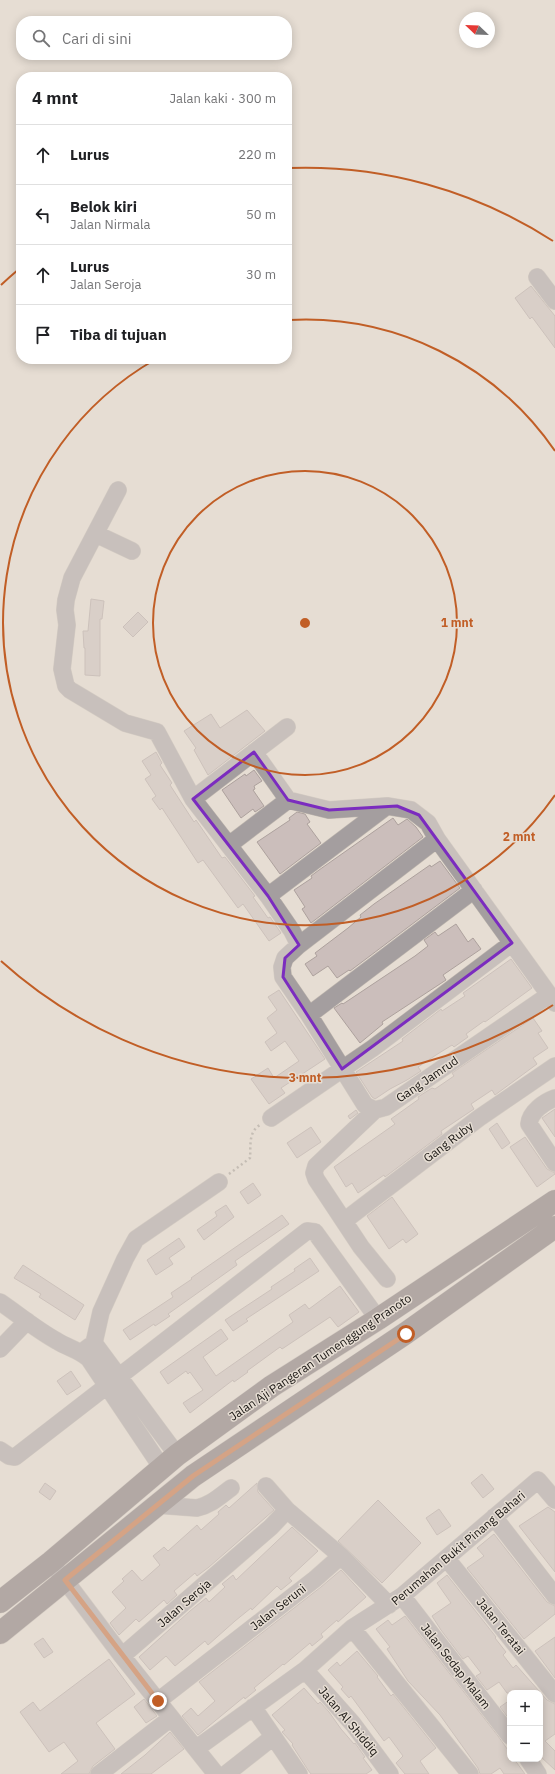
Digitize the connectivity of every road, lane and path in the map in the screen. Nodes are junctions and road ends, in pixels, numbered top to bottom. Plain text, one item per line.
1 (537, 277) dead end
2 (554, 297) edge
3 (118, 490) dead end
4 (96, 534) junction
5 (132, 551) dead end
6 (287, 727) dead end
7 (254, 752) junction
8 (193, 799) junction
9 (288, 800) junction
10 (387, 806) junction
11 (437, 839) junction
12 (229, 845) junction
13 (474, 890) junction
14 (268, 896) junction
15 (512, 943) junction
16 (299, 945) junction
17 (552, 999) edge
18 (309, 1015) junction
19 (555, 1066) edge
20 (342, 1069) junction
21 (555, 1098) edge
22 (375, 1110) junction
23 (271, 1118) joint
24 (555, 1163) edge
25 (219, 1182) joint
26 (555, 1201) edge
27 (344, 1222) junction
28 (555, 1227) edge
29 (388, 1279) dead end
30 (0, 1302) edge
31 (378, 1319) junction
32 (26, 1321) junction
33 (88, 1347) junction
34 (0, 1349) edge
35 (112, 1380) junction
36 (0, 1450) edge
37 (169, 1462) junction
38 (266, 1486) dead end
39 (231, 1488) dead end
40 (555, 1500) edge
41 (157, 1505) junction
42 (287, 1510) junction
43 (494, 1517) junction
44 (341, 1556) junction
45 (447, 1558) junction
46 (50, 1562) junction
47 (65, 1580) junction
48 (555, 1596) edge
49 (396, 1600) junction
50 (0, 1602) edge
51 (352, 1628) junction
52 (0, 1633) edge
53 (122, 1656) junction
54 (305, 1670) junction
55 (555, 1694) edge
56 (158, 1701) junction
57 (253, 1707) junction
58 (170, 1718) junction
59 (507, 1732) edge
60 (272, 1737) junction
61 (197, 1748) junction
62 (530, 1762) edge
63 (99, 1774) edge
64 (216, 1774) edge
65 (226, 1774) edge
66 (299, 1774) edge
67 (390, 1774) edge
68 (470, 1774) edge
69 (538, 1774) edge

1 - 2 street
3 - 4 street
4 - 5 street
4 - 8 street
6 - 7 street
7 - 8 street
7 - 9 street
8 - 12 street
9 - 10 street
9 - 12 street
10 - 11 street
10 - 14 street
11 - 13 street
11 - 16 street
12 - 14 street
13 - 15 street
13 - 18 street
14 - 16 street
15 - 17 street
15 - 20 street
16 - 18 street
17 - 22 street, Gang Jamrud
18 - 20 street
19 - 27 street, Gang Ruby
20 - 22 street
20 - 23 street
21 - 24 street
22 - 27 street, Gang Jamrud
23 - 25 path
25 - 33 street
26 - 31 main road, Jalan Aji Pangeran Tumenggung Pranoto
27 - 29 street
28 - 41 main road
30 - 32 street
31 - 35 street
31 - 37 main road, Jalan Aji Pangeran Tumenggung Pranoto
32 - 33 street
32 - 34 street
33 - 35 street
35 - 36 street
35 - 37 street
37 - 46 main road, Jalan Aji Pangeran Tumenggung Pranoto
38 - 42 street
39 - 41 street
40 - 43 street, Perumahan Bukit Pinang Bahari
41 - 47 main road
42 - 44 street
42 - 53 street, Jalan Seroja
43 - 45 street, Perumahan Bukit Pinang Bahari
43 - 48 street
44 - 49 street, Jalan Sedap Malam
44 - 56 street, Jalan Seruni
45 - 49 street, Perumahan Bukit Pinang Bahari
45 - 55 street, Jalan Teratai
46 - 47 street
46 - 50 main road, Jalan Aji Pangeran Tumenggung Pranoto
47 - 52 main road
47 - 53 street
49 - 51 street, Perumahan Bukit Pinang Bahari
49 - 59 street, Jalan Sedap Malam
51 - 54 street, Perumahan Bukit Pinang Bahari
51 - 68 street
53 - 56 street
54 - 57 street, Perumahan Bukit Pinang Bahari
54 - 67 street, Jalan Al Shiddiq
56 - 58 street
57 - 60 street
57 - 61 street, Perumahan Bukit Pinang Bahari
58 - 61 street
58 - 63 street
60 - 65 street
60 - 66 street
61 - 64 street
62 - 69 street

